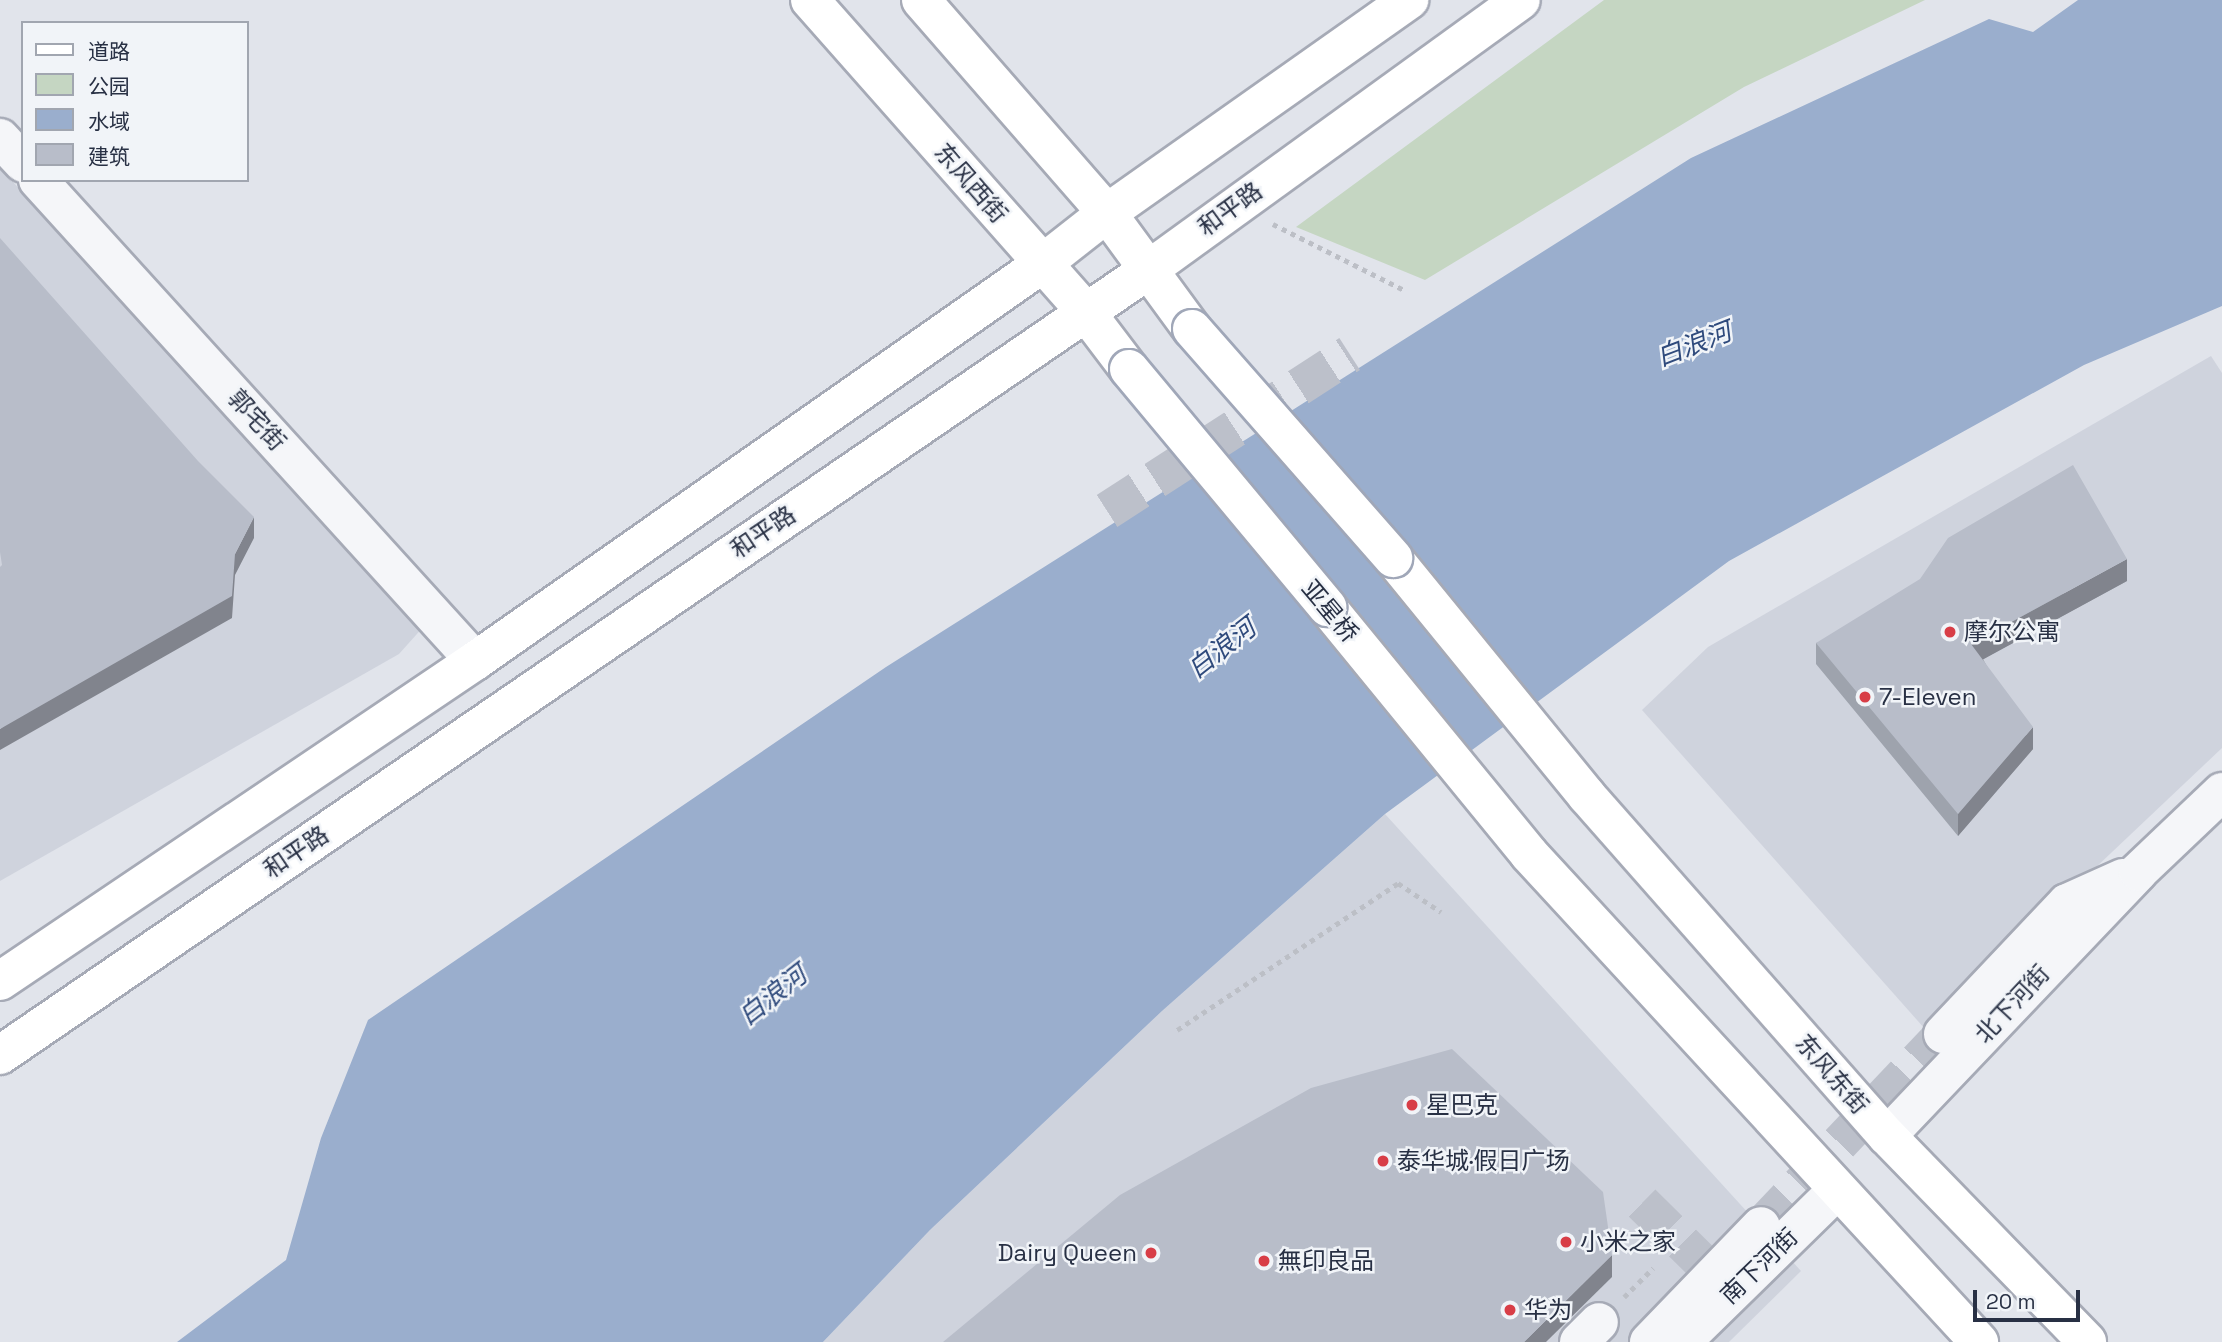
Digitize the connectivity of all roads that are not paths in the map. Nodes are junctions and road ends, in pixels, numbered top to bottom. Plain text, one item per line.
1 (810, 0) edge
2 (921, 0) edge
3 (1409, 0) edge
4 (1521, 0) edge
5 (0, 138) edge
6 (21, 161) edge
7 (40, 182) edge
8 (1107, 213) junction
9 (1042, 264) junction
10 (1147, 270) junction
11 (1085, 311) junction
12 (1129, 369) joint
13 (475, 660) junction
14 (2222, 792) edge
15 (2138, 872) junction
16 (0, 981) edge
17 (1943, 1034) tunnel mouth
18 (0, 1055) edge
19 (1887, 1136) junction
20 (1836, 1191) junction
21 (1761, 1226) tunnel mouth
22 (1649, 1342) edge
23 (1682, 1342) edge
24 (1979, 1342) edge
25 (2087, 1342) edge

1 - 9 main road, 东风西街
2 - 8 main road
3 - 8 main road
4 - 10 main road, 和平路
5 - 6 street
7 - 13 street, 郭宅街
8 - 9 main road
8 - 10 main road
9 - 11 main road, 东风西街
9 - 13 main road
10 - 11 main road, 和平路
10 - 19 main road, 东风东街, bridge
11 - 12 main road, 东风西街
11 - 18 main road, 和平路
12 - 20 main road, 亚星桥, bridge
13 - 16 main road
14 - 15 street, 北下河街
15 - 17 street, 北下河街
15 - 19 street, 北下河街
19 - 25 main road, 东风东街
20 - 23 street, 南下河街
20 - 24 main road
21 - 22 street

